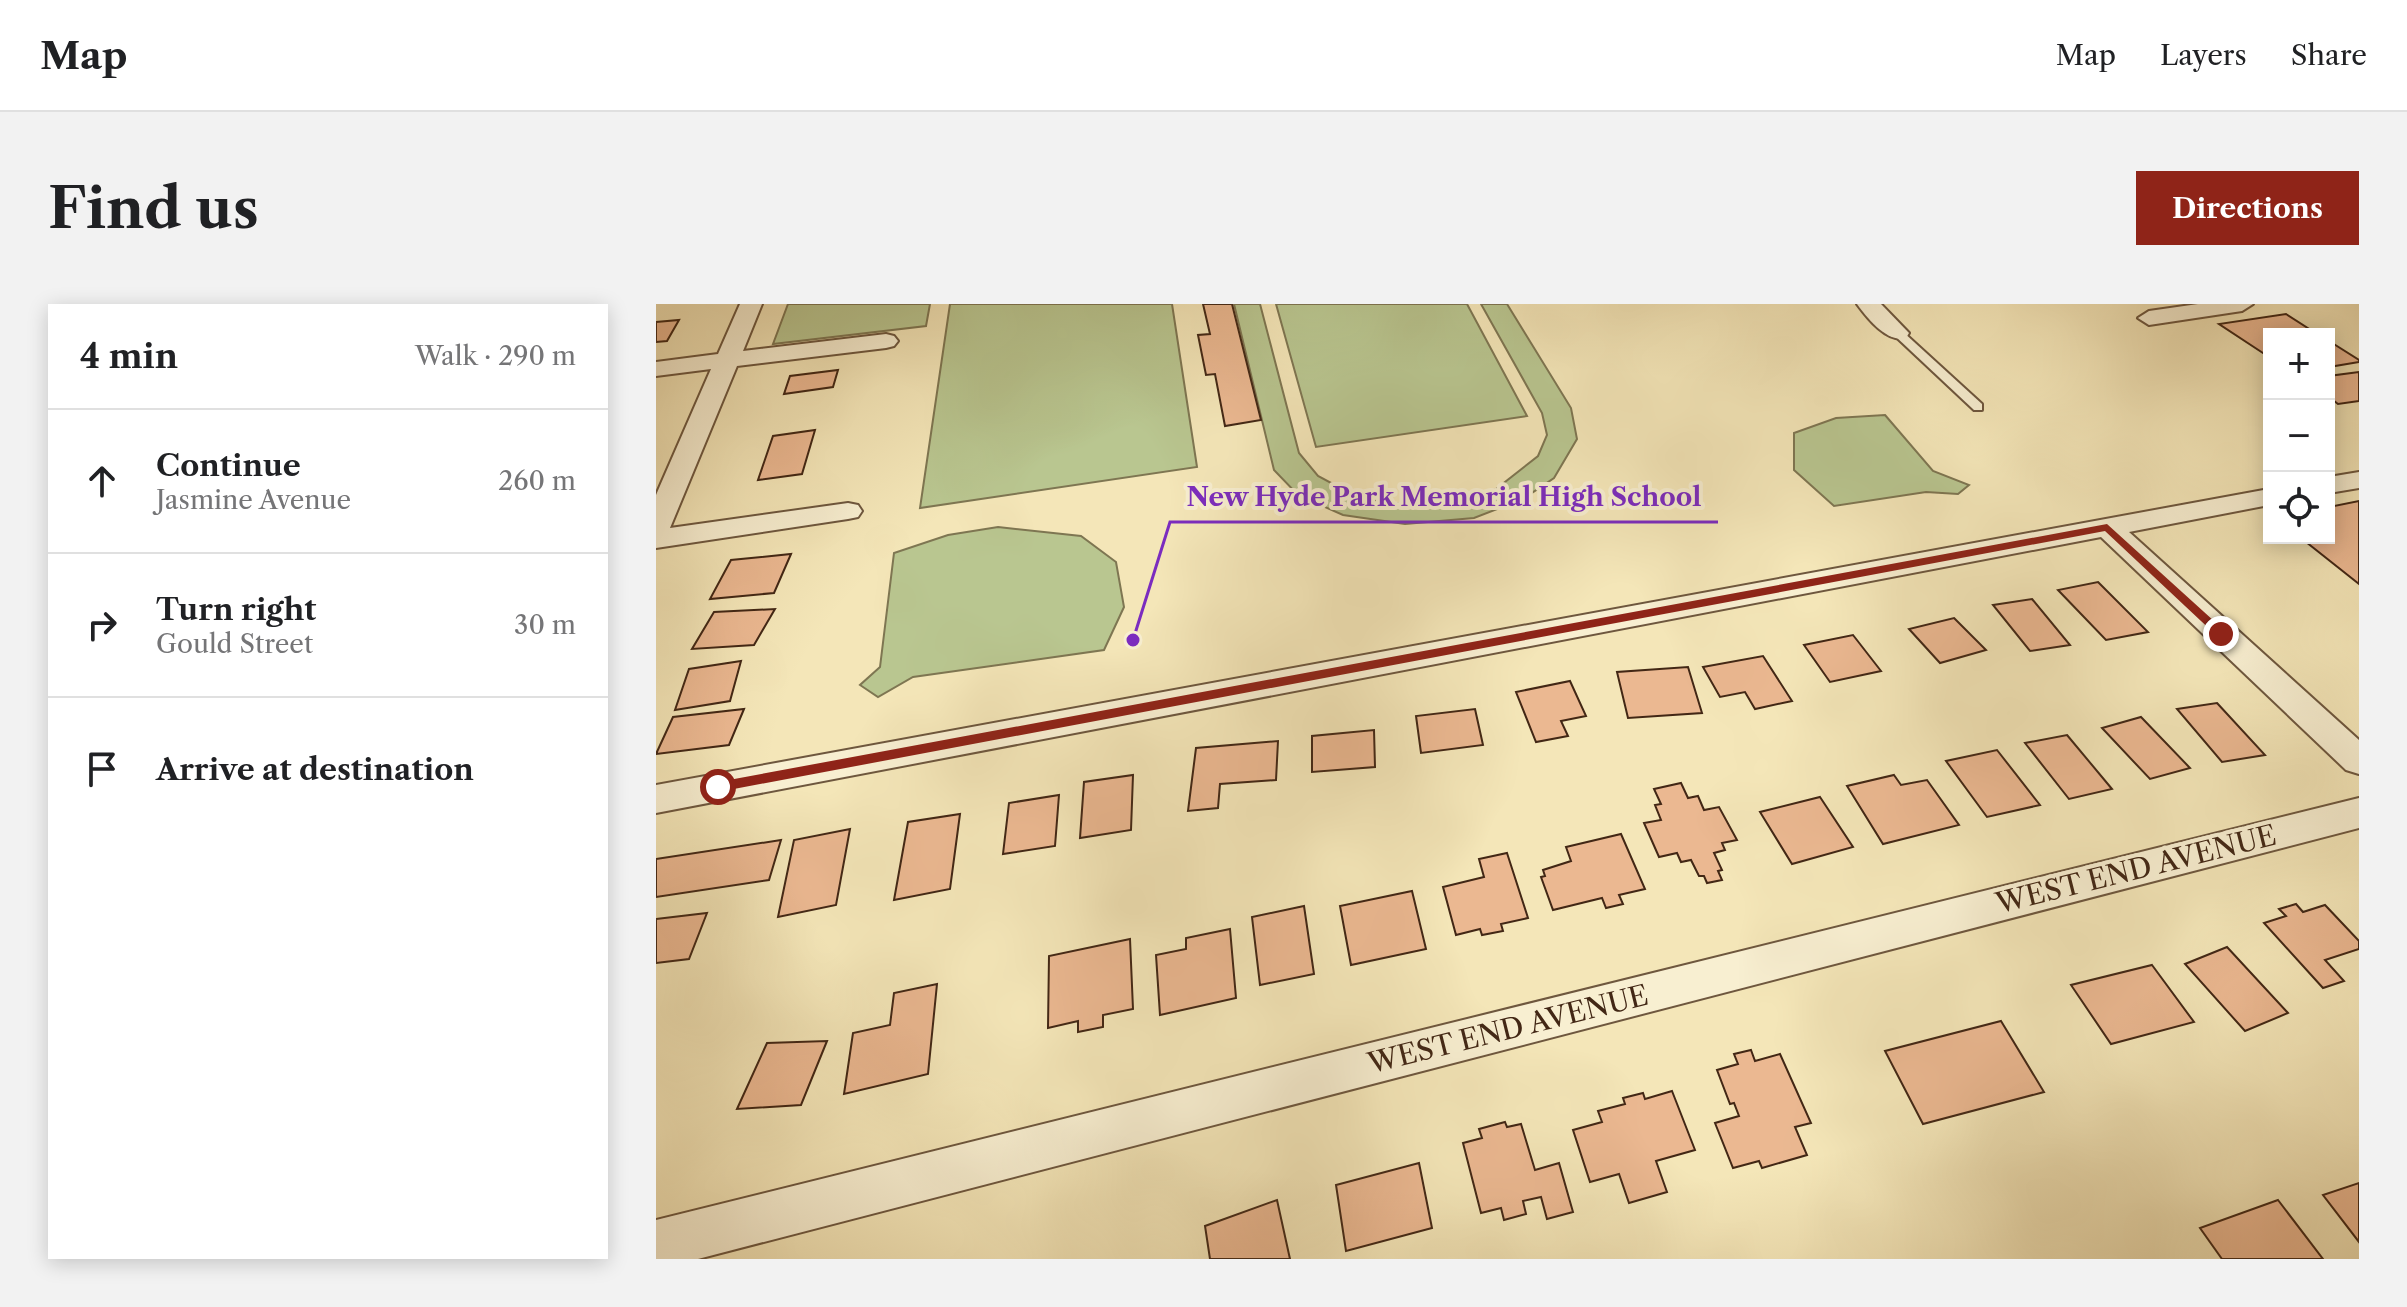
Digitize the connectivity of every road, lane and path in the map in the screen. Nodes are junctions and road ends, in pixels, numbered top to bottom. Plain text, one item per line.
1 (751, 304) edge
2 (1868, 304) edge
3 (2242, 304) edge
4 (2149, 318) dead end
5 (1898, 333) joint
6 (886, 341) dead end
7 (727, 360) junction
8 (656, 369) edge
9 (1978, 407) dead end
10 (2359, 480) edge
11 (2335, 484) edge
12 (2263, 498) edge
13 (848, 511) dead end
14 (2107, 527) junction
15 (656, 528) edge
16 (656, 539) edge
17 (2359, 761) edge
18 (656, 799) edge
19 (2359, 813) edge
20 (656, 1245) edge

1 - 7 street
2 - 5 street
3 - 4 street
5 - 9 lane
6 - 7 street
7 - 8 street
7 - 15 street
10 - 11 street
12 - 14 street
13 - 16 street
14 - 17 street
14 - 18 street
19 - 20 street, WEST END AVENUE

